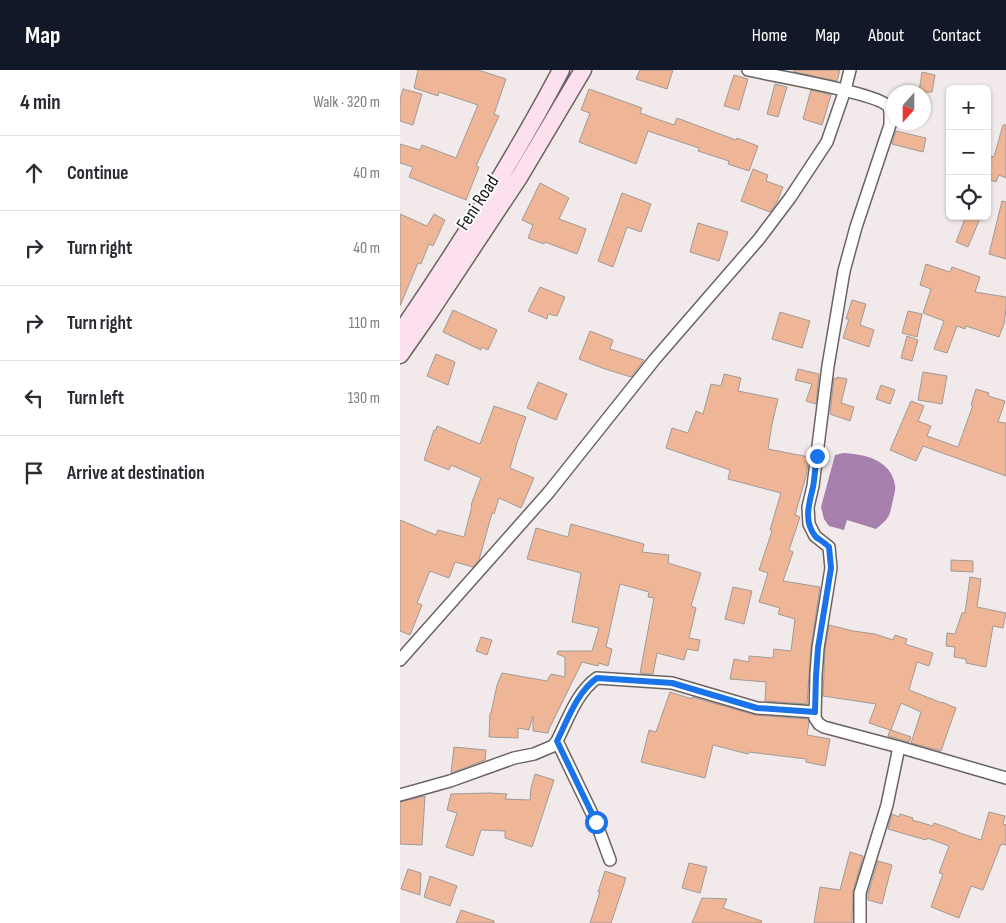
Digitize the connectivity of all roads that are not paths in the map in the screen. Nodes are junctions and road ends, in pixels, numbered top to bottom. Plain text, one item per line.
1 (562, 70) edge
2 (583, 70) edge
3 (748, 70) edge
4 (850, 70) edge
5 (845, 90) junction
6 (400, 333) edge
7 (400, 355) edge
8 (400, 660) edge
9 (815, 712) junction
10 (557, 741) junction
11 (899, 747) junction
12 (1006, 778) edge
13 (400, 795) edge
14 (610, 860) dead end
15 (860, 923) edge

1 - 6 main road
2 - 7 main road, Feni Road
3 - 5 street
4 - 5 street
5 - 8 street
5 - 9 street
9 - 10 street
9 - 11 street
10 - 13 street
10 - 14 street
11 - 12 street
11 - 15 street

